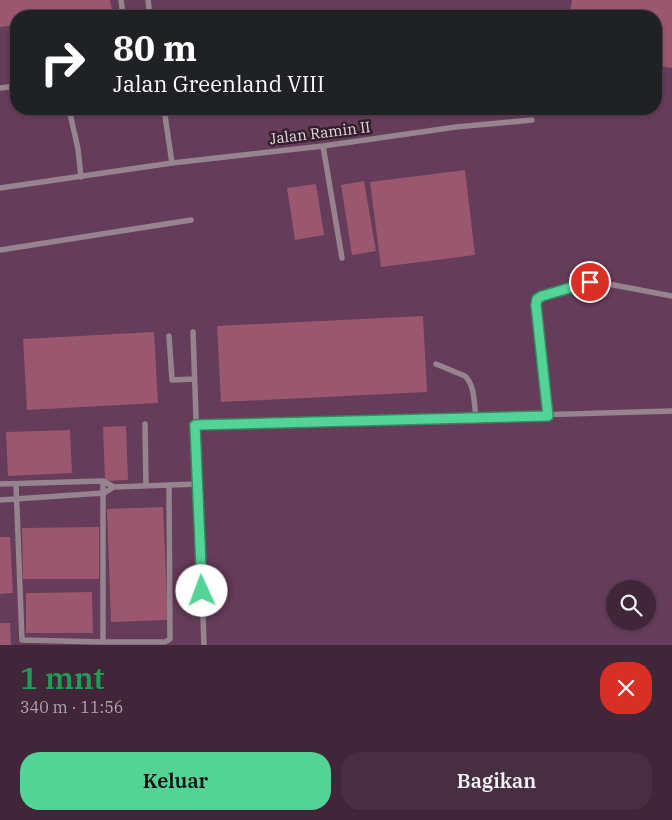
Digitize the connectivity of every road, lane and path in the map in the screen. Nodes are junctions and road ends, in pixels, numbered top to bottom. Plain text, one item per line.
1 (70, 115) edge
2 (165, 115) edge
3 (532, 120) dead end
4 (323, 146) junction
5 (172, 164) junction
6 (81, 177) junction
7 (0, 188) edge
8 (191, 220) dead end
9 (0, 250) edge
10 (342, 258) dead end
11 (672, 296) edge
12 (192, 332) dead end
13 (169, 336) dead end
14 (436, 364) dead end
15 (194, 379) junction
16 (672, 412) edge
17 (548, 416) junction
18 (476, 418) junction
19 (145, 424) dead end
20 (195, 425) junction
21 (103, 481) junction
22 (0, 484) edge
23 (16, 484) junction
24 (198, 484) junction
25 (169, 485) junction
26 (146, 486) junction
27 (114, 487) junction
28 (104, 494) junction
29 (0, 500) edge
30 (17, 500) junction
31 (103, 642) junction
32 (204, 645) edge

1 - 6 lane
2 - 5 lane
3 - 4 lane, Jalan Ramin II
4 - 5 lane, Jalan Ramin II
4 - 10 lane
5 - 6 lane, Jalan Ramin II
6 - 7 lane, Jalan Ramin II
8 - 9 lane
11 - 17 lane
12 - 15 lane
13 - 15 lane
14 - 18 lane
15 - 20 lane
16 - 17 lane
17 - 18 lane
18 - 20 lane
19 - 26 lane
20 - 24 lane
21 - 23 lane
21 - 27 lane
21 - 28 lane
22 - 23 lane
23 - 30 lane
24 - 25 lane
24 - 32 lane
25 - 26 lane
25 - 31 lane
26 - 27 lane
27 - 28 lane
28 - 30 lane
28 - 31 lane
29 - 30 lane
30 - 31 lane

